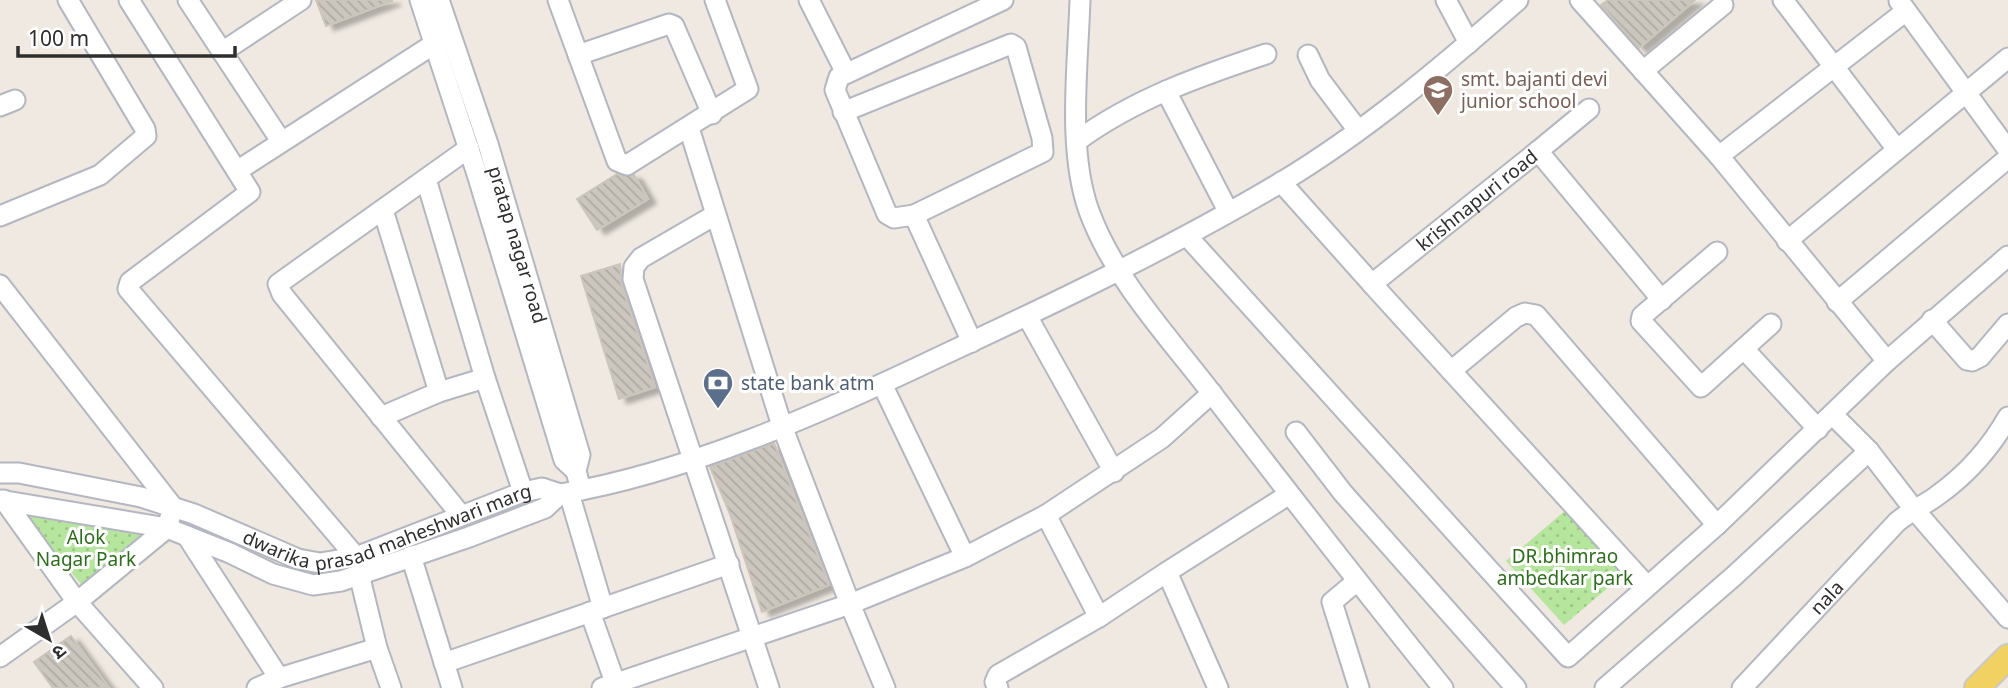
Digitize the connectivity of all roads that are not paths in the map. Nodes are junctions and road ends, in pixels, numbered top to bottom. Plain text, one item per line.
1 (68, 0) edge
2 (129, 0) edge
3 (188, 0) edge
4 (301, 0) edge
5 (420, 0) edge
6 (439, 0) edge
7 (558, 0) edge
8 (715, 0) edge
9 (809, 0) edge
10 (1003, 0) edge
11 (1080, 0) edge
12 (1446, 0) edge
13 (1518, 0) edge
14 (1580, 0) edge
15 (1783, 0) edge
16 (1723, 5) dead end
17 (1902, 5) edge
18 (1469, 43) junction
19 (434, 44) junction
20 (222, 52) junction
21 (1266, 54) dead end
22 (578, 55) junction
23 (1308, 55) dead end
24 (2008, 58) edge
25 (1834, 66) junction
26 (1643, 71) junction
27 (846, 73) junction
28 (1166, 91) junction
29 (1966, 92) junction
30 (1589, 108) dead end
31 (844, 112) junction
32 (712, 114) junction
33 (689, 128) junction
34 (1357, 129) junction
35 (281, 141) junction
36 (1077, 141) junction
37 (469, 148) junction
38 (1896, 148) junction
39 (2008, 150) edge
40 (1538, 151) junction
41 (1719, 156) junction
42 (2008, 158) edge
43 (237, 171) junction
44 (426, 179) junction
45 (1281, 182) junction
46 (383, 210) junction
47 (1227, 211) junction
48 (715, 215) junction
49 (914, 215) junction
50 (0, 216) edge
51 (1187, 236) junction
52 (1787, 241) junction
53 (1717, 252) dead end
54 (2008, 256) edge
55 (1119, 271) junction
56 (1372, 284) junction
57 (0, 285) edge
58 (1662, 300) junction
59 (1837, 302) junction
60 (1027, 316) junction
61 (1932, 320) junction
62 (1771, 324) dead end
63 (2008, 324) edge
64 (972, 342) junction
65 (1744, 349) junction
66 (1887, 361) junction
67 (1451, 371) junction
68 (485, 378) junction
69 (882, 384) junction
70 (439, 392) junction
71 (1212, 393) junction
72 (1833, 415) junction
73 (381, 417) junction
74 (2008, 417) edge
75 (782, 426) junction
76 (1818, 429) junction
77 (1296, 432) dead end
78 (1869, 451) junction
79 (691, 459) junction
80 (1114, 472) junction
81 (0, 473) edge
82 (572, 487) junction
83 (523, 492) junction
84 (1288, 495) junction
85 (2, 500) edge
86 (173, 507) junction
87 (1913, 508) junction
88 (460, 514) junction
89 (1046, 515) junction
90 (1717, 525) junction
91 (167, 528) junction
92 (187, 536) junction
93 (411, 556) junction
94 (965, 558) junction
95 (729, 564) junction
96 (358, 566) junction
97 (1167, 572) junction
98 (1357, 581) junction
99 (1647, 586) junction
100 (77, 602) junction
101 (850, 604) junction
102 (597, 610) junction
103 (1099, 617) junction
104 (2008, 618) edge
105 (753, 638) junction
106 (377, 648) junction
107 (0, 657) edge
108 (2008, 657) edge
109 (444, 663) junction
110 (279, 678) junction
111 (1358, 680) edge
112 (611, 686) edge
113 (153, 688) edge
114 (257, 688) edge
115 (391, 688) edge
116 (452, 688) edge
117 (769, 688) edge
118 (886, 688) edge
119 (998, 688) edge
120 (1218, 688) edge
121 (1370, 688) edge
122 (1443, 688) edge
123 (1516, 688) edge
124 (1605, 688) edge
125 (1742, 688) edge
126 (1977, 688) edge

1 - 50 street
2 - 43 street
3 - 20 street
4 - 20 street
5 - 19 street
6 - 82 street, pratap nagar road
7 - 22 street
8 - 32 street
9 - 27 street
10 - 27 street
11 - 36 street
12 - 18 street
13 - 18 street
14 - 26 street
15 - 25 street
16 - 26 street
17 - 25 street
17 - 29 street
18 - 34 street
19 - 35 street
19 - 37 street
20 - 35 street
21 - 28 street
22 - 32 street
22 - 33 street
23 - 34 street
24 - 29 street
25 - 38 street
25 - 41 street
26 - 41 street
27 - 31 street
28 - 36 street
28 - 47 street
29 - 38 street
29 - 39 street
30 - 40 street
31 - 49 street
31 - 49 street
32 - 33 street
33 - 48 street
34 - 45 street
35 - 43 street
36 - 55 street
37 - 44 street
37 - 82 street
38 - 52 street
40 - 56 street, krishnapuri road
40 - 58 street, krishnapuri road
41 - 52 street
42 - 59 street
43 - 96 street
44 - 46 street
44 - 68 street
45 - 47 street
45 - 56 street
46 - 70 street
46 - 73 street
47 - 51 street
48 - 75 street
48 - 79 street
49 - 64 street
51 - 55 street
51 - 99 street
52 - 59 street
53 - 58 street
54 - 61 street
55 - 60 street
55 - 71 street
56 - 67 street
57 - 86 street
58 - 65 street
59 - 66 street
60 - 64 street
60 - 80 street
61 - 63 street
61 - 66 street
62 - 65 street
64 - 69 street
65 - 76 street
66 - 72 street
67 - 90 street
67 - 99 street
68 - 70 street
68 - 83 street
69 - 75 street
69 - 94 street
70 - 73 street
71 - 80 street
71 - 84 street
72 - 76 street
72 - 78 street
73 - 88 street
74 - 87 street, nala
75 - 79 street
75 - 101 street
76 - 90 street
77 - 123 street
78 - 87 street
78 - 124 street
79 - 82 street
79 - 95 street
80 - 89 street
81 - 86 street, dwarika prasad maheshwari marg
82 - 83 street, dwarika prasad maheshwari marg
82 - 93 street, dwarika prasad maheshwari marg
82 - 102 street
83 - 88 street, dwarika prasad maheshwari marg
84 - 97 street
84 - 98 street
85 - 91 street, dwarika prasad maheshwari marg
85 - 100 street
86 - 91 street
86 - 96 street, dwarika prasad maheshwari marg
87 - 104 street
87 - 125 street, nala
88 - 96 street, dwarika prasad maheshwari marg
89 - 94 street
89 - 103 street
90 - 99 street
91 - 92 street, dwarika prasad maheshwari marg
91 - 100 street
92 - 96 street, dwarika prasad maheshwari marg
92 - 110 street
93 - 96 street, dwarika prasad maheshwari marg
93 - 109 street
94 - 101 street
95 - 102 street
95 - 105 street
96 - 106 street
97 - 103 street
97 - 120 street
98 - 111 street
98 - 122 street
100 - 107 street
100 - 113 street
101 - 105 street
101 - 118 street
102 - 109 street
102 - 112 street
103 - 119 street
105 - 112 street
105 - 117 street
106 - 110 street
106 - 115 street
108 - 126 main road
109 - 116 street
110 - 114 street
111 - 121 street

